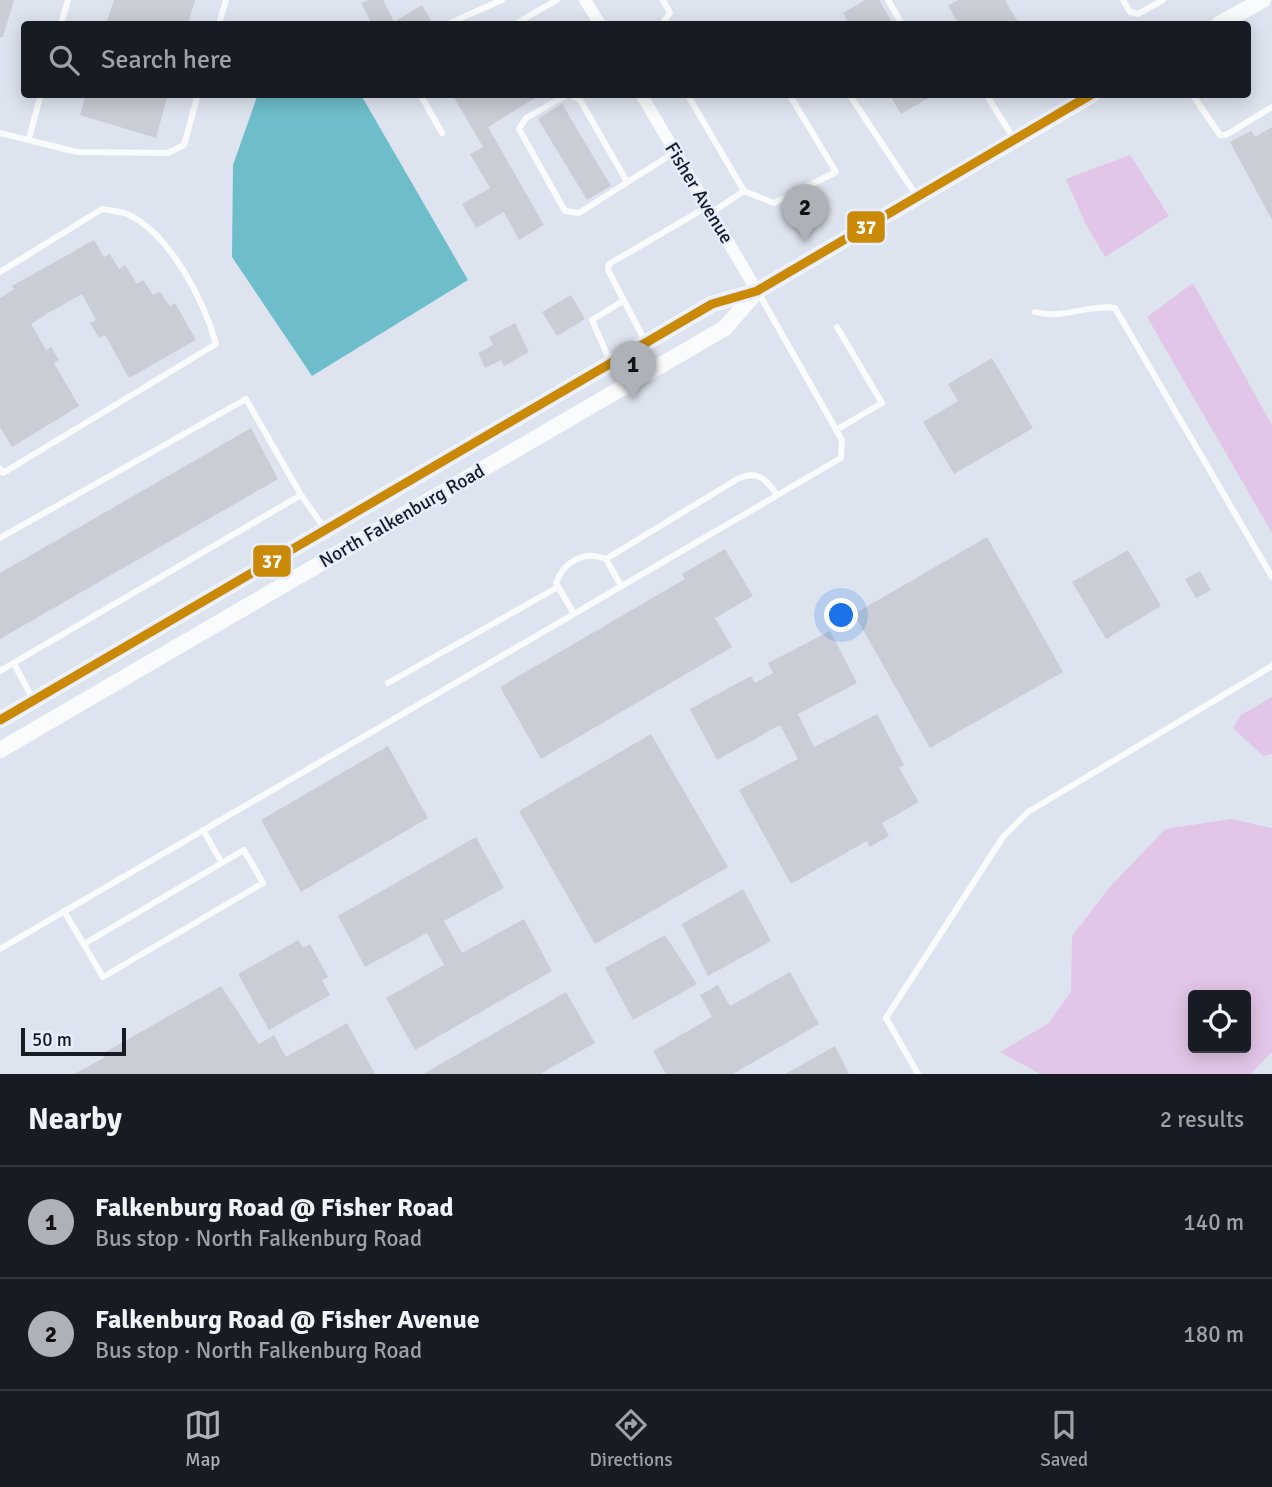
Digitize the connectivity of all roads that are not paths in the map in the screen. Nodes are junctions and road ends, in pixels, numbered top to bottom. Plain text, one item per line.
1 (68, 0) edge
2 (226, 0) edge
3 (502, 0) edge
4 (557, 0) edge
5 (586, 0) edge
6 (663, 0) edge
7 (888, 0) edge
8 (1123, 0) edge
9 (1163, 0) edge
10 (1263, 0) edge
11 (62, 21) edge
12 (220, 21) edge
13 (454, 21) edge
14 (524, 21) edge
15 (598, 21) edge
16 (664, 21) edge
17 (900, 21) edge
18 (1224, 21) edge
19 (40, 98) edge
20 (197, 98) edge
21 (422, 98) edge
22 (562, 98) edge
23 (576, 98) edge
24 (643, 98) edge
25 (689, 98) edge
26 (791, 98) edge
27 (852, 98) edge
28 (988, 98) edge
29 (1086, 98) edge
30 (1195, 98) edge
31 (1272, 107) edge
32 (0, 133) edge
33 (442, 133) dead end
34 (29, 138) junction
35 (1014, 139) junction
36 (675, 152) junction
37 (626, 180) junction
38 (744, 191) junction
39 (917, 196) junction
40 (709, 209) junction
41 (0, 272) edge
42 (757, 291) junction
43 (623, 301) junction
44 (1035, 312) dead end
45 (838, 327) dead end
46 (646, 342) junction
47 (610, 363) junction
48 (836, 430) junction
49 (0, 469) edge
50 (301, 495) junction
51 (777, 495) junction
52 (326, 530) junction
53 (0, 538) edge
54 (339, 553) junction
55 (606, 559) junction
56 (1272, 578) edge
57 (621, 586) junction
58 (558, 587) junction
59 (574, 614) junction
60 (14, 664) junction
61 (1272, 666) edge
62 (0, 671) edge
63 (388, 683) dead end
64 (34, 700) junction
65 (0, 720) edge
66 (0, 750) edge
67 (203, 830) junction
68 (222, 863) junction
69 (64, 911) junction
70 (84, 944) junction
71 (0, 948) edge
72 (918, 1074) edge

1 - 11 lane
2 - 12 lane
3 - 13 lane
4 - 14 lane
5 - 15 street
6 - 16 lane
7 - 17 lane
8 - 9 lane
10 - 18 street
19 - 34 lane
20 - 34 lane
21 - 33 lane
22 - 37 lane
23 - 37 lane
24 - 36 street, Fisher Avenue
25 - 38 lane
26 - 38 lane
27 - 39 lane
28 - 35 lane
29 - 35 street, North Falkenburg Road
30 - 31 lane
32 - 34 lane
35 - 39 street, North Falkenburg Road
36 - 37 lane
36 - 40 street, Fisher Avenue
38 - 40 lane
39 - 42 street, North Falkenburg Road
40 - 42 street, Fisher Avenue
40 - 43 lane
41 - 49 lane
42 - 46 street, North Falkenburg Road
42 - 48 lane
42 - 54 street, North Falkenburg Road
43 - 46 lane
43 - 47 lane
44 - 56 lane
45 - 48 lane
46 - 47 street, North Falkenburg Road
47 - 52 street, North Falkenburg Road
48 - 51 lane
50 - 52 lane
50 - 53 lane
50 - 60 lane
51 - 55 lane
51 - 57 lane
52 - 54 street
52 - 64 street, North Falkenburg Road
54 - 66 street, North Falkenburg Road
55 - 57 lane
55 - 58 lane
57 - 59 lane
58 - 59 lane
58 - 63 lane
59 - 67 lane
60 - 62 lane
60 - 64 lane
61 - 72 lane
64 - 65 street, North Falkenburg Road
67 - 68 lane
67 - 69 lane
68 - 70 lane
68 - 70 lane
69 - 70 lane
69 - 71 lane

